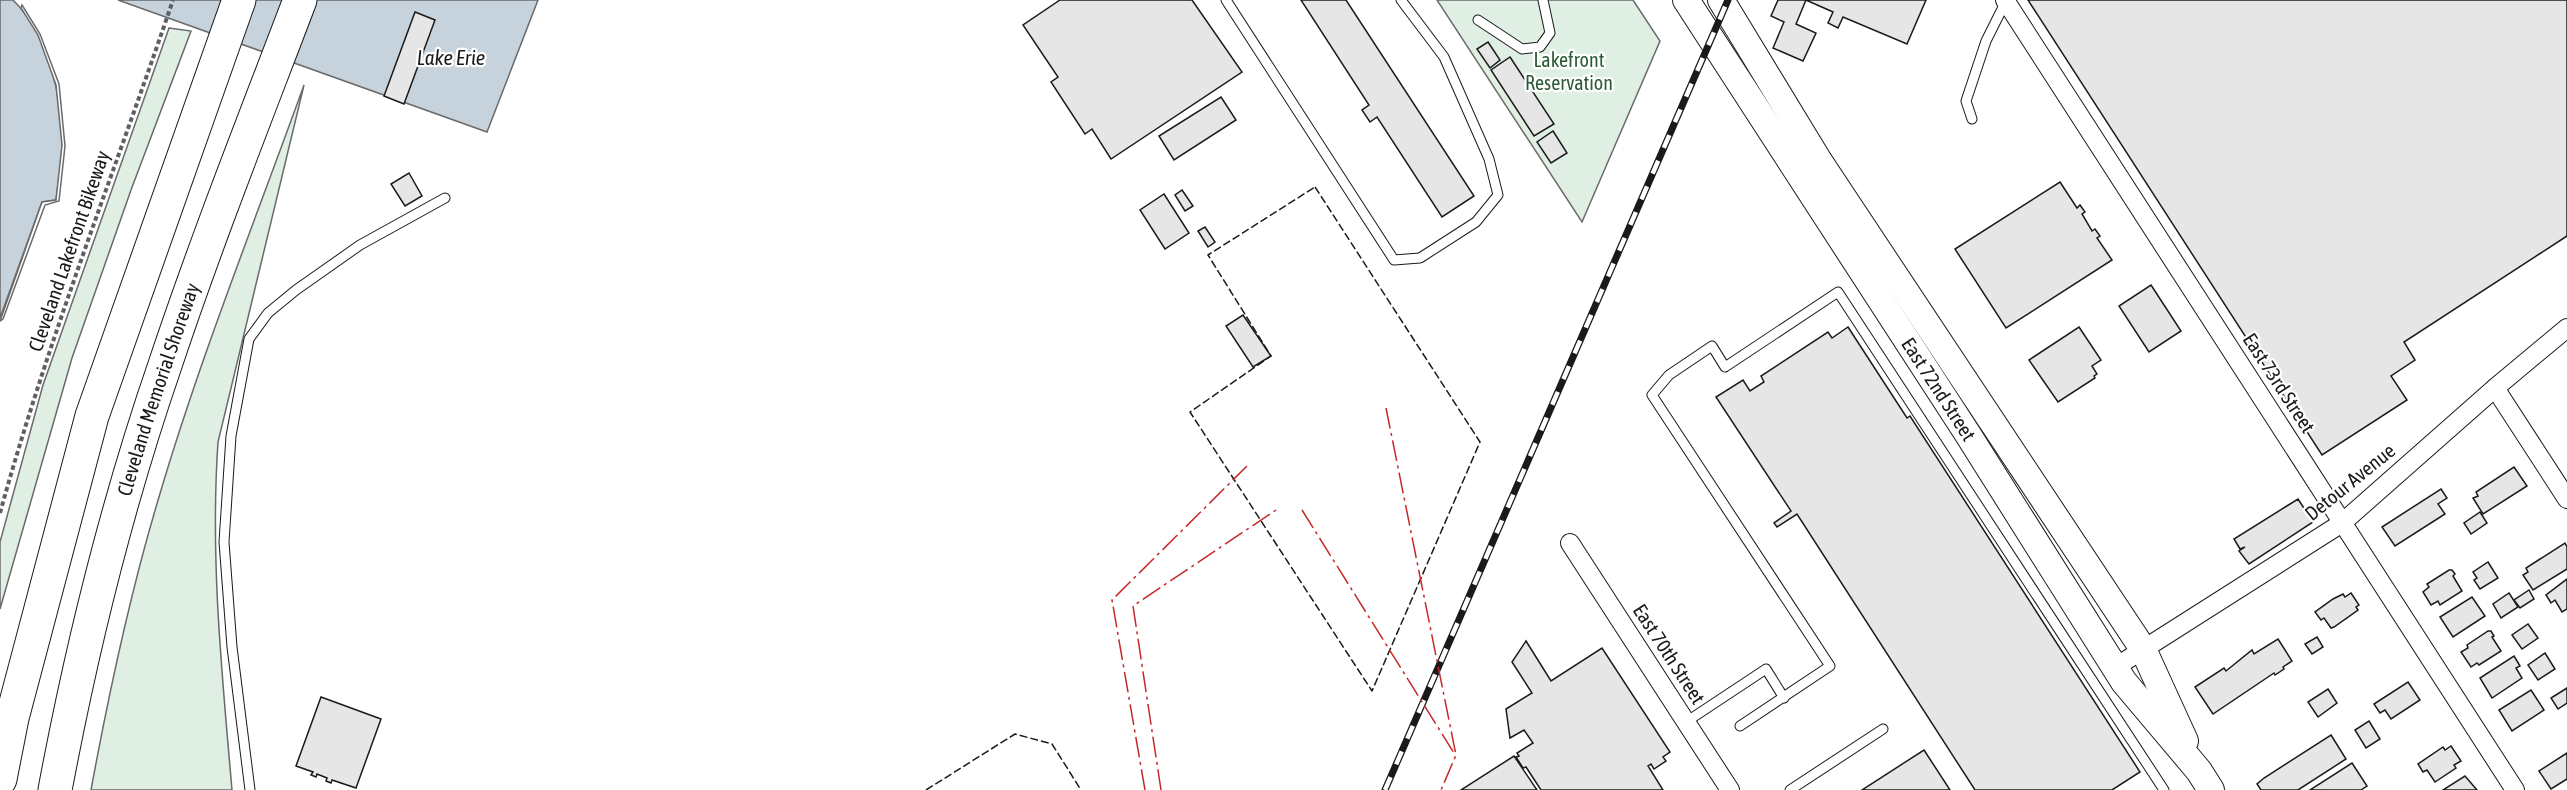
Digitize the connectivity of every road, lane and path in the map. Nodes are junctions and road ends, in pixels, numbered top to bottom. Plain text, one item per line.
1 (172, 0) edge
2 (239, 0) edge
3 (300, 0) edge
4 (1226, 0) edge
5 (1401, 0) edge
6 (1543, 0) edge
7 (1686, 0) edge
8 (1721, 0) edge
9 (2005, 1) edge
10 (1478, 20) dead end
11 (1972, 118) dead end
12 (445, 198) dead end
13 (2567, 328) edge
14 (2495, 388) junction
15 (2567, 499) edge
16 (0, 513) edge
17 (2342, 523) junction
18 (1570, 543) dead end
19 (2143, 649) junction
20 (2114, 668) junction
21 (1784, 698) junction
22 (1686, 722) junction
23 (1740, 726) dead end
24 (1883, 729) dead end
25 (0, 779) edge
26 (2204, 785) edge
27 (55, 790) edge
28 (250, 790) edge
29 (1730, 790) edge
30 (1790, 790) edge
31 (2164, 790) edge
32 (2515, 790) edge

1 - 16 path, Cleveland Lakefront Bikeway
2 - 25 highway
3 - 27 highway, Cleveland Memorial Shoreway
4 - 5 lane
6 - 10 lane
7 - 20 main road, East 72nd Street
8 - 19 main road, East 72nd Street
9 - 11 lane
9 - 17 street, East 73rd Street
12 - 28 lane
13 - 14 street, Detour Avenue
14 - 15 street
14 - 17 street, Detour Avenue
17 - 19 street, Detour Avenue
17 - 32 street, East 73rd Street
18 - 22 street, East 70th Street
19 - 20 street, Detour Avenue
19 - 26 main road, East 72nd Street
20 - 26 main road, East 72nd Street
21 - 22 lane
21 - 23 lane
21 - 31 lane
22 - 29 street, East 70th Street
24 - 30 lane

